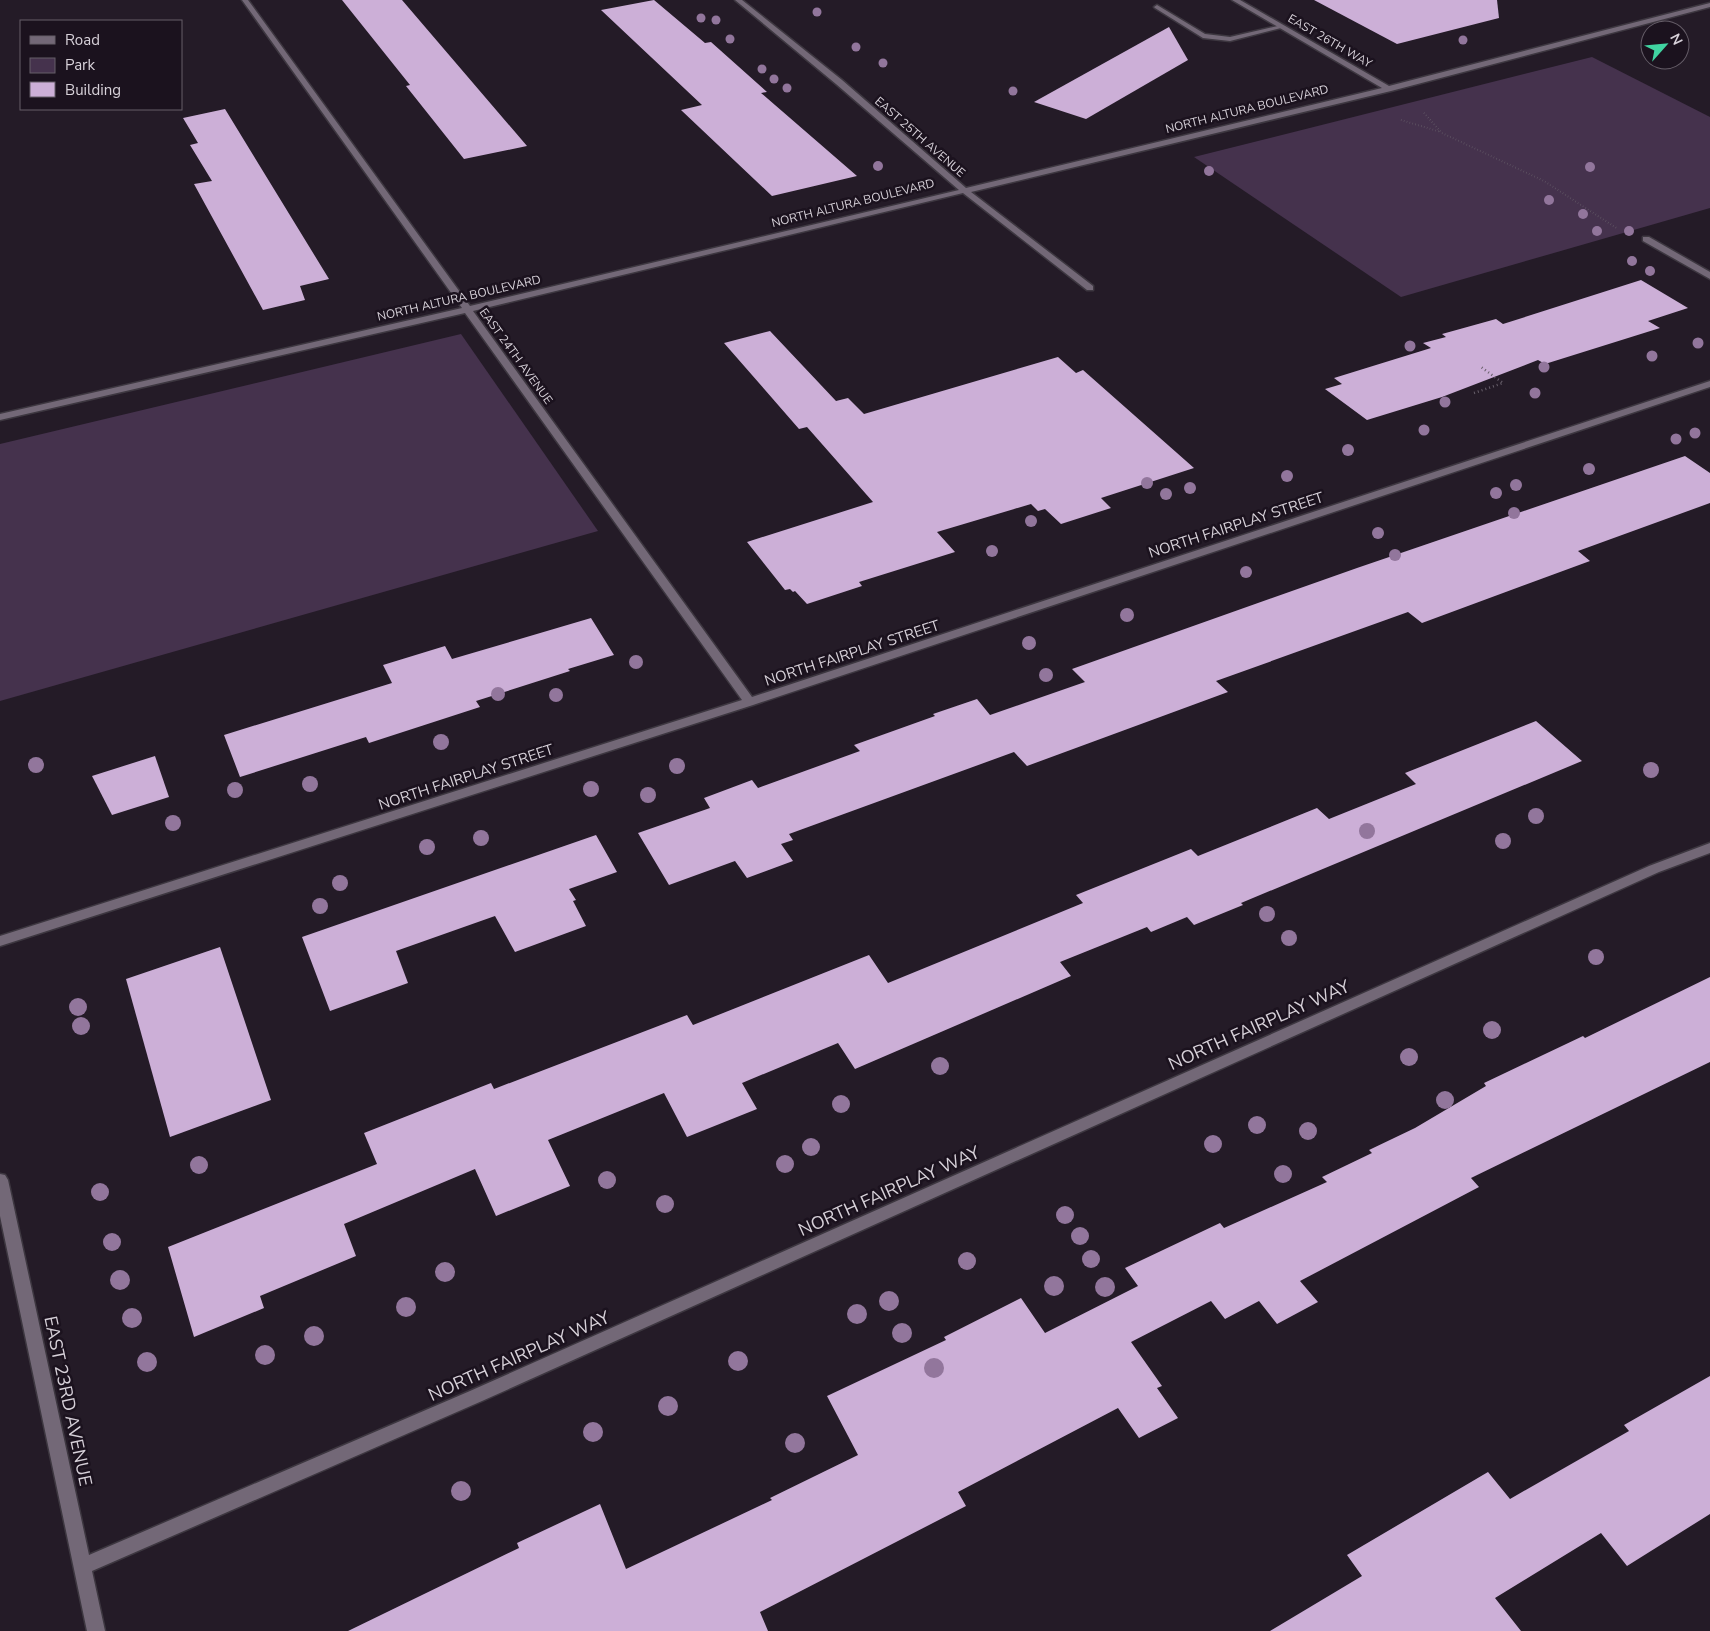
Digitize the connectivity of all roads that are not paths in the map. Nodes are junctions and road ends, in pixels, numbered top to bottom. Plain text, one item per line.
1 (246, 0) edge
2 (738, 0) edge
3 (1234, 0) edge
4 (1710, 5) edge
5 (1157, 8) dead end
6 (1282, 28) junction
7 (1388, 89) junction
8 (964, 190) junction
9 (1646, 239) road end
10 (1710, 276) edge
11 (1090, 288) dead end
12 (467, 309) junction
13 (1710, 384) edge
14 (0, 418) edge
15 (749, 702) junction
16 (1710, 848) edge
17 (0, 941) edge
18 (0, 1180) edge
19 (83, 1566) junction
20 (96, 1631) edge

1 - 12 street, EAST 24TH AVENUE
2 - 8 street, EAST 25TH AVENUE
3 - 6 street, EAST 26TH WAY
4 - 7 street, NORTH ALTURA BOULEVARD
5 - 6 street
6 - 7 street, EAST 26TH WAY
7 - 8 street, NORTH ALTURA BOULEVARD
8 - 11 street, EAST 25TH AVENUE
8 - 12 street, NORTH ALTURA BOULEVARD
9 - 10 street
12 - 14 street, NORTH ALTURA BOULEVARD
12 - 15 street, EAST 24TH AVENUE
13 - 15 street, NORTH FAIRPLAY STREET
15 - 17 street, NORTH FAIRPLAY STREET
16 - 19 street, NORTH FAIRPLAY WAY
18 - 19 street, EAST 23RD AVENUE
19 - 20 street, EAST 23RD AVENUE

